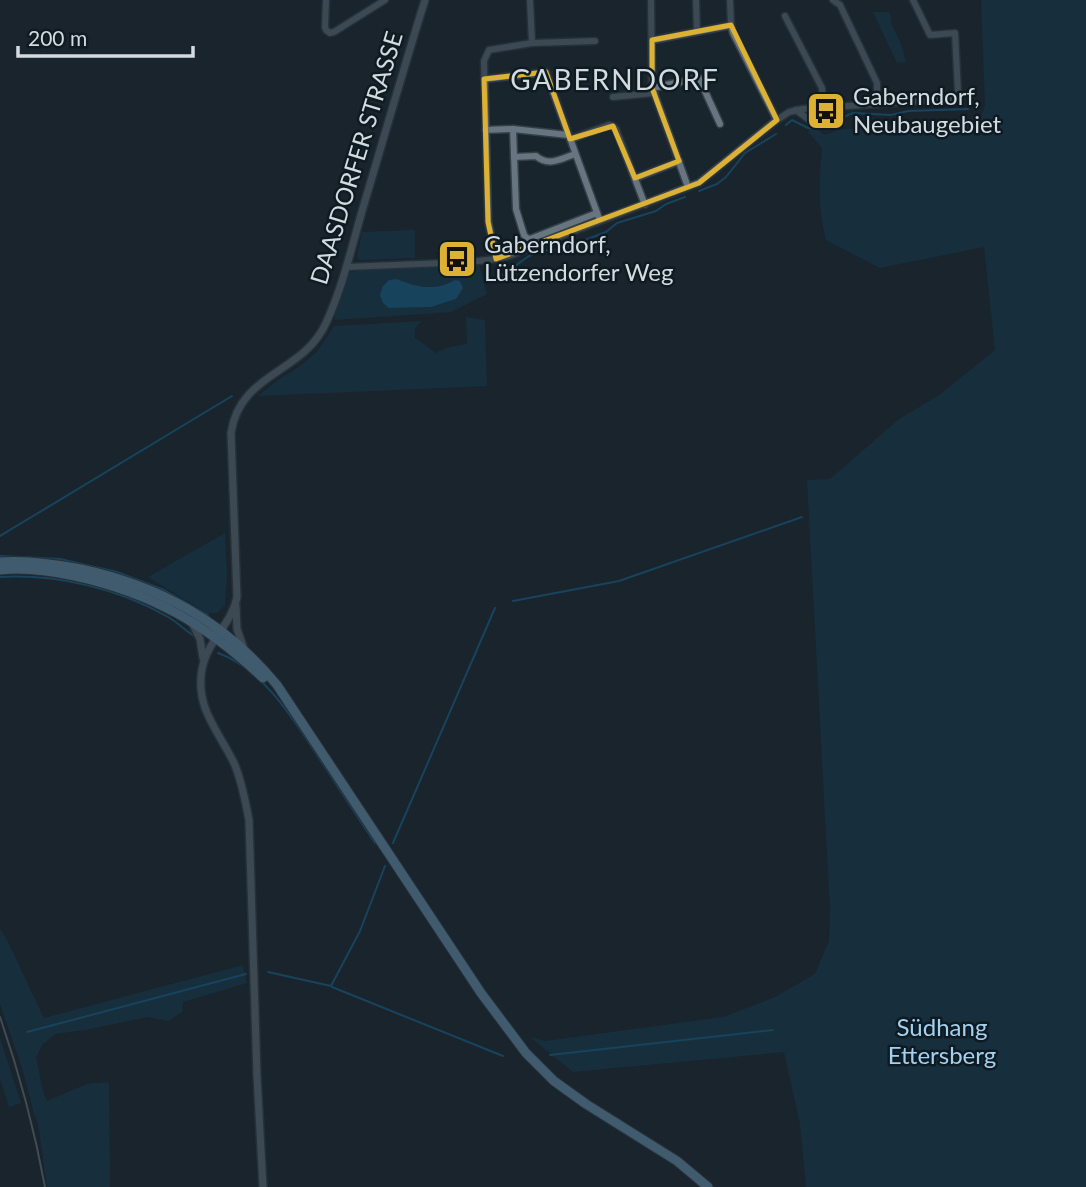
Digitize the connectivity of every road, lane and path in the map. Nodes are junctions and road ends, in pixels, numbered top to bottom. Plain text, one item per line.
1 (326, 0) edge
2 (385, 0) edge
3 (425, 0) edge
4 (530, 0) edge
5 (651, 0) edge
6 (696, 0) edge
7 (730, 0) edge
8 (833, 0) edge
9 (913, 0) edge
10 (785, 16) dead end
11 (731, 25) junction
12 (955, 25) dead end
13 (697, 32) junction
14 (955, 33) junction
15 (652, 40) junction
16 (595, 41) dead end
17 (532, 43) junction
18 (484, 79) junction
19 (653, 90) junction
20 (613, 97) dead end
21 (877, 104) junction
22 (824, 108) junction
23 (796, 110) junction
24 (777, 120) junction
25 (720, 124) dead end
26 (513, 129) junction
27 (485, 130) junction
28 (569, 137) junction
29 (575, 154) junction
30 (514, 158) junction
31 (679, 161) junction
32 (635, 178) junction
33 (688, 187) junction
34 (645, 205) junction
35 (597, 213) junction
36 (600, 221) junction
37 (496, 259) junction
38 (346, 267) junction
39 (0, 562) edge
40 (0, 570) edge
41 (236, 602) junction
42 (190, 620) junction
43 (218, 634) junction
44 (246, 653) junction
45 (204, 661) junction
46 (289, 704) junction
47 (263, 1187) edge
48 (708, 1187) edge

1 - 2 street
3 - 38 street, DAASDORFER STRASSE
4 - 17 street
5 - 15 street
6 - 13 street
7 - 11 street
8 - 21 street
9 - 14 street
10 - 22 street
11 - 13 street
11 - 24 street
12 - 14 street
13 - 15 street
14 - 21 street
15 - 19 street
16 - 17 street
17 - 18 street
18 - 27 street
18 - 28 street
19 - 20 street
19 - 25 street
19 - 31 street
21 - 22 street
22 - 23 street
22 - 23 street
23 - 24 street
24 - 33 street
26 - 27 street
26 - 28 street
26 - 30 street
27 - 37 street
28 - 29 street
28 - 32 street
29 - 30 street
29 - 35 street
30 - 35 street
31 - 32 street
31 - 33 street
32 - 34 street
33 - 34 street
34 - 36 street
35 - 36 street
36 - 37 street
37 - 38 street
38 - 41 street, DAASDORFER STRASSE
39 - 43 main road
40 - 42 main road
41 - 43 street
41 - 44 street, DAASDORFER STRASSE
42 - 43 main road
42 - 45 street
43 - 44 main road
43 - 45 street
43 - 46 main road
44 - 46 main road
45 - 47 street
46 - 48 main road

